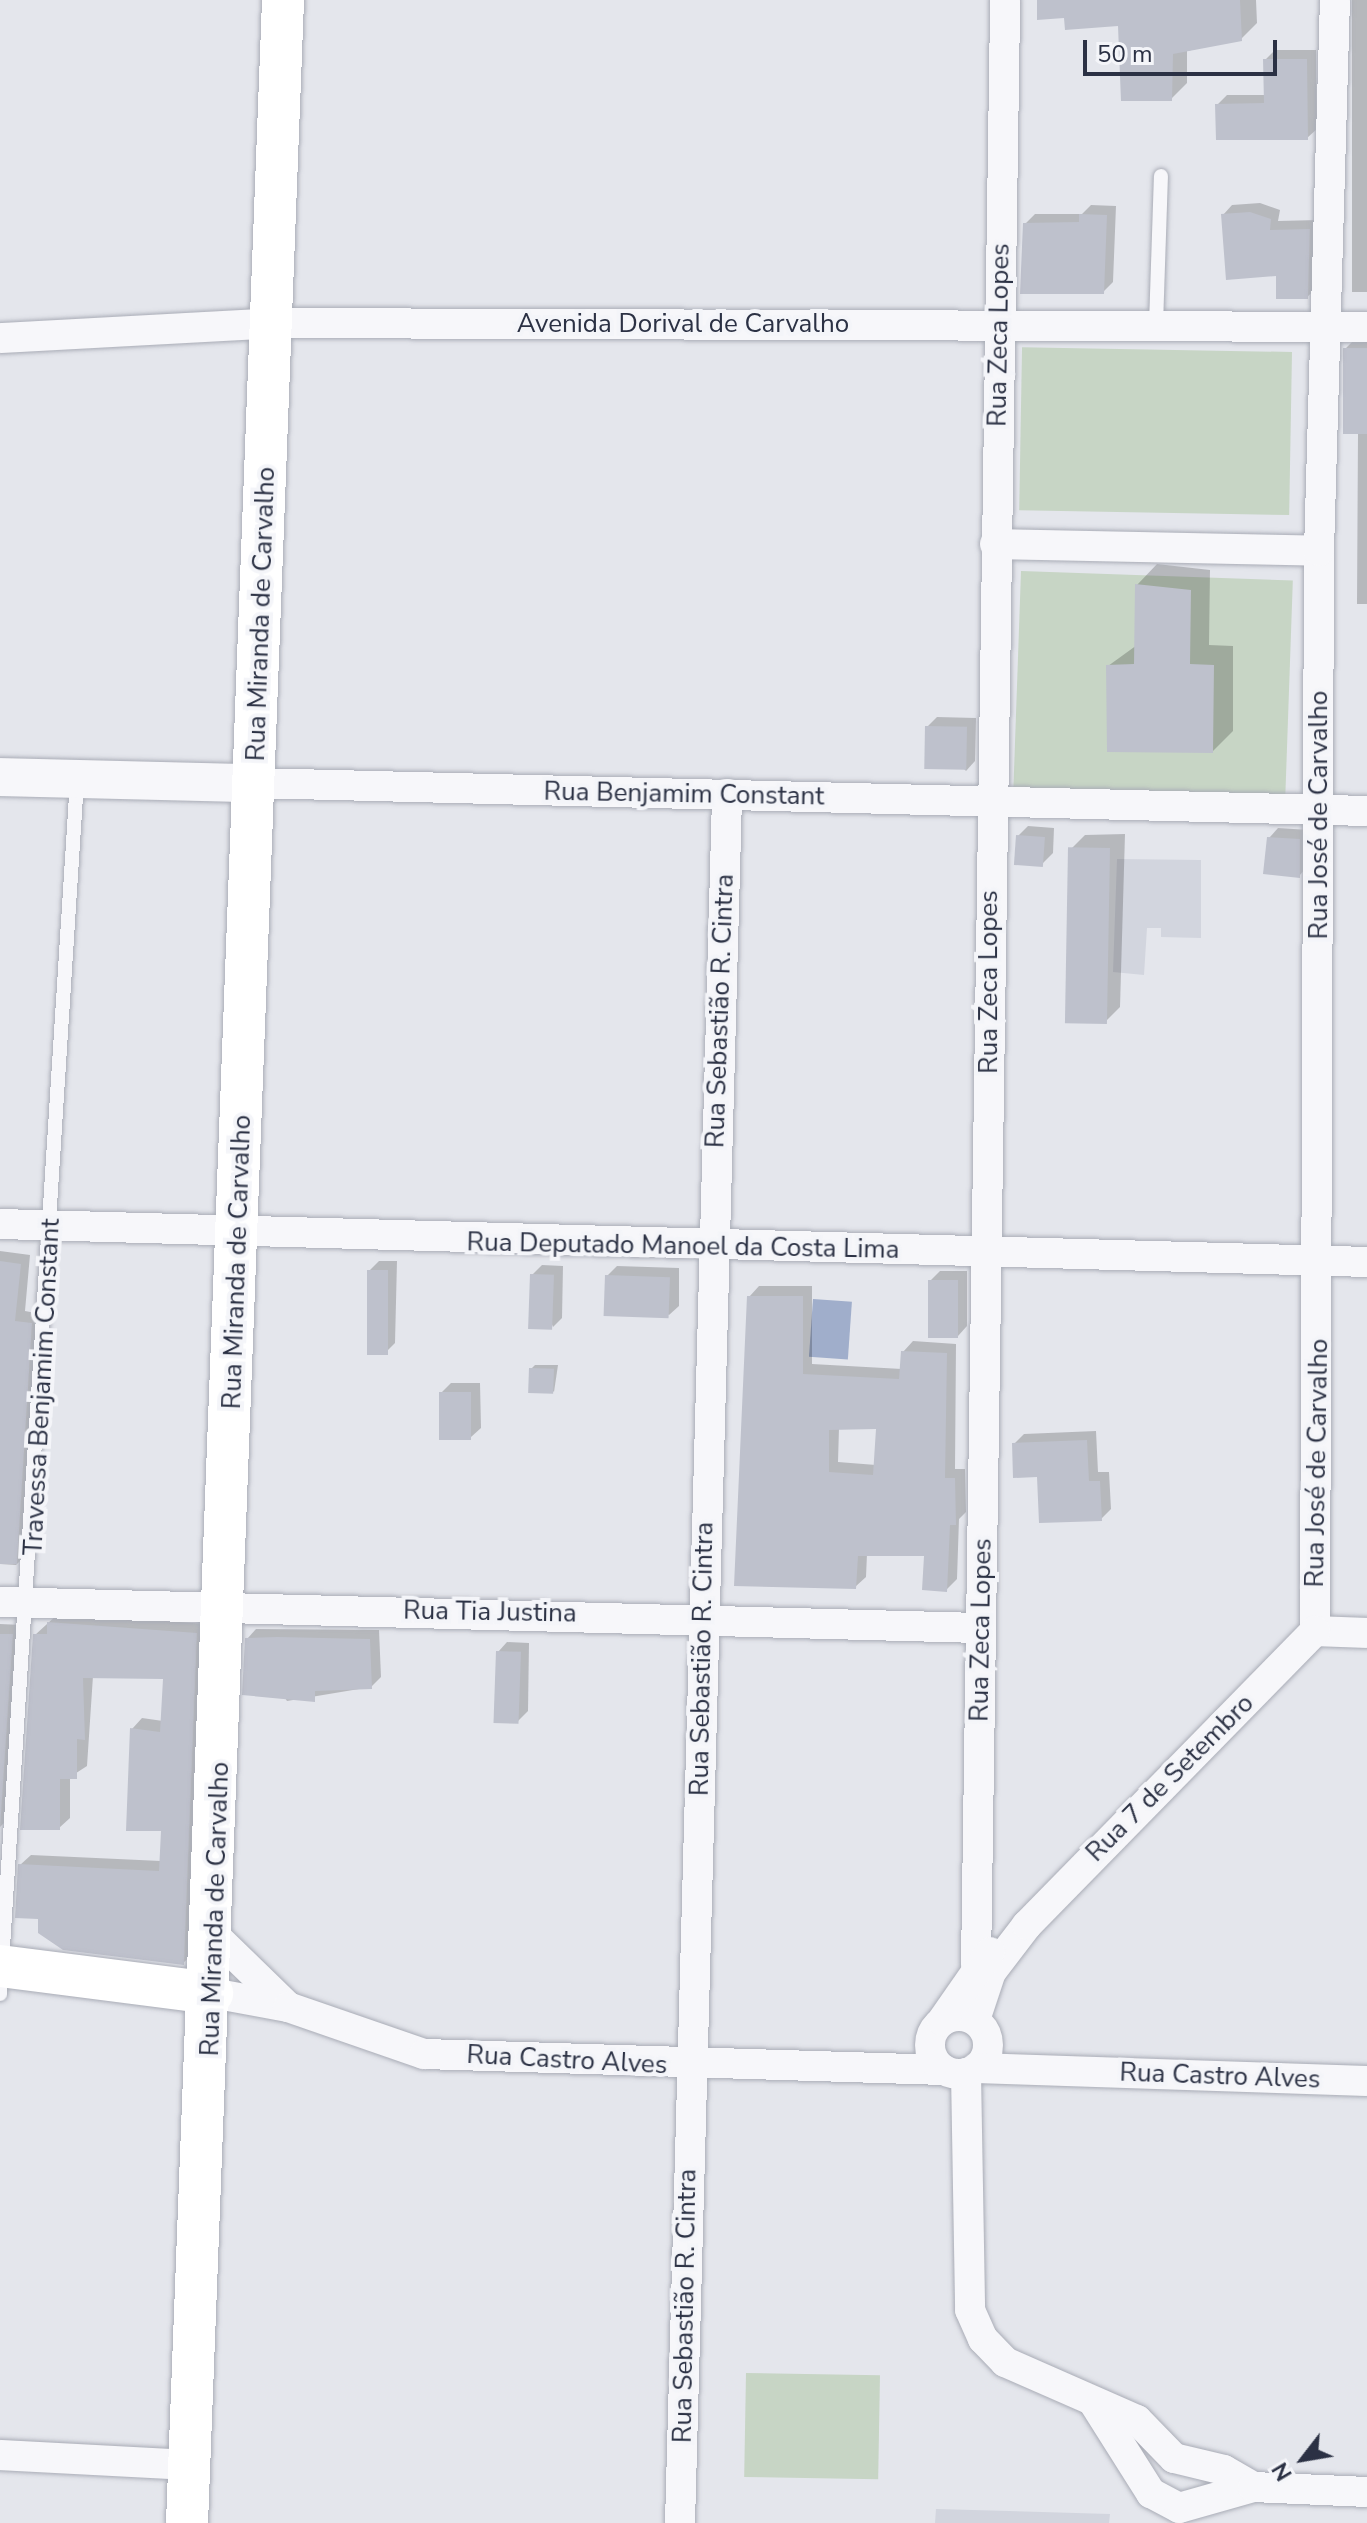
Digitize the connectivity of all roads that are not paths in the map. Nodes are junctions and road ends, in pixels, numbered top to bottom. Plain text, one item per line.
1 (283, 0) edge
2 (1005, 0) edge
3 (1335, 0) edge
4 (1161, 176) dead end
5 (273, 323) junction
6 (1000, 324) junction
7 (1156, 325) junction
8 (1325, 327) junction
9 (1367, 327) edge
10 (0, 338) edge
11 (995, 544) junction
12 (1319, 551) junction
13 (0, 777) edge
14 (77, 779) junction
15 (254, 783) junction
16 (727, 794) junction
17 (988, 801) junction
18 (1320, 810) junction
19 (1367, 811) edge
20 (0, 1224) edge
21 (51, 1227) junction
22 (238, 1235) junction
23 (712, 1248) junction
24 (991, 1253) junction
25 (1319, 1261) junction
26 (1367, 1262) edge
27 (15, 1602) edge
28 (226, 1606) junction
29 (702, 1617) junction
30 (980, 1628) junction
31 (1315, 1631) junction
32 (1367, 1633) edge
33 (1027, 1925) junction
34 (214, 1935) junction
35 (976, 1965) junction
36 (2, 1976) edge
37 (212, 1993) junction
38 (288, 2007) junction
39 (975, 2020) junction
40 (938, 2025) junction
41 (692, 2066) junction
42 (962, 2070) junction
43 (852, 2071) junction
44 (1367, 2081) edge
45 (1094, 2403) junction
46 (0, 2455) edge
47 (1174, 2458) junction
48 (189, 2465) junction
49 (1253, 2487) junction
50 (1367, 2492) edge
51 (1151, 2493) junction
52 (187, 2523) edge
53 (680, 2523) edge
54 (1160, 2523) edge

1 - 5 main road, Rua Miranda de Carvalho
2 - 6 street, Rua Zeca Lopes
3 - 8 street, Rua José de Carvalho
4 - 7 lane
5 - 6 street, Avenida Dorival de Carvalho
5 - 10 street, Avenida Dorival de Carvalho
5 - 15 main road, Rua Miranda de Carvalho
6 - 7 street, Avenida Dorival de Carvalho
6 - 11 street, Rua Zeca Lopes
7 - 8 street, Avenida Dorival de Carvalho
8 - 9 street, Avenida Dorival de Carvalho
8 - 12 street, Rua José de Carvalho
11 - 12 street
11 - 17 street, Rua Zeca Lopes
12 - 18 street, Rua José de Carvalho
13 - 14 street, Rua Benjamim Constant
14 - 15 street, Rua Benjamim Constant
14 - 21 lane, Travessa Benjamim Constant
15 - 16 street, Rua Benjamim Constant
15 - 22 main road, Rua Miranda de Carvalho
16 - 17 street, Rua Benjamim Constant
16 - 23 street, Rua Sebastião R. Cintra
17 - 18 street, Rua Benjamim Constant
17 - 24 street, Rua Zeca Lopes
18 - 19 street, Rua Benjamim Constant
18 - 25 street, Rua José de Carvalho
20 - 21 street, Rua Deputado Manoel da Costa Lima
21 - 22 street, Rua Deputado Manoel da Costa Lima
21 - 27 lane, Travessa Benjamim Constant
22 - 23 street, Rua Deputado Manoel da Costa Lima
22 - 28 main road, Rua Miranda de Carvalho
23 - 24 street, Rua Deputado Manoel da Costa Lima
23 - 29 street, Rua Sebastião R. Cintra
24 - 25 street, Rua Deputado Manoel da Costa Lima
24 - 30 street, Rua Zeca Lopes
25 - 26 street, Rua Deputado Manoel da Costa Lima
25 - 31 street, Rua José de Carvalho
27 - 28 street, Rua Tia Justina
27 - 36 lane, Travessa Benjamim Constant
28 - 29 street, Rua Tia Justina
28 - 34 main road, Rua Miranda de Carvalho
29 - 30 street, Rua Tia Justina
29 - 41 street, Rua Sebastião R. Cintra
30 - 35 street, Rua Zeca Lopes
31 - 32 street
31 - 33 street, Rua 7 de Setembro
33 - 35 street, Rua 7 de Setembro
33 - 39 street, Rua 7 de Setembro
34 - 37 main road, Rua Miranda de Carvalho
34 - 38 street, Rua Castro Alves
35 - 40 street, Rua 7 de Setembro
36 - 37 main road, Rua Castro Alves
37 - 38 street, Rua Castro Alves
37 - 48 main road, Rua Miranda de Carvalho
38 - 41 street, Rua Castro Alves
39 - 40 street
39 - 42 street
40 - 42 street
40 - 43 street, Rua Castro Alves
41 - 43 street, Rua Castro Alves
41 - 53 street, Rua Sebastião R. Cintra
42 - 43 street, Rua Castro Alves
42 - 44 street, Rua Castro Alves
42 - 45 street
45 - 47 street
45 - 51 street
46 - 48 street
47 - 49 street
47 - 51 street
48 - 52 main road, Rua Miranda de Carvalho
49 - 50 street
49 - 51 street
51 - 54 street

